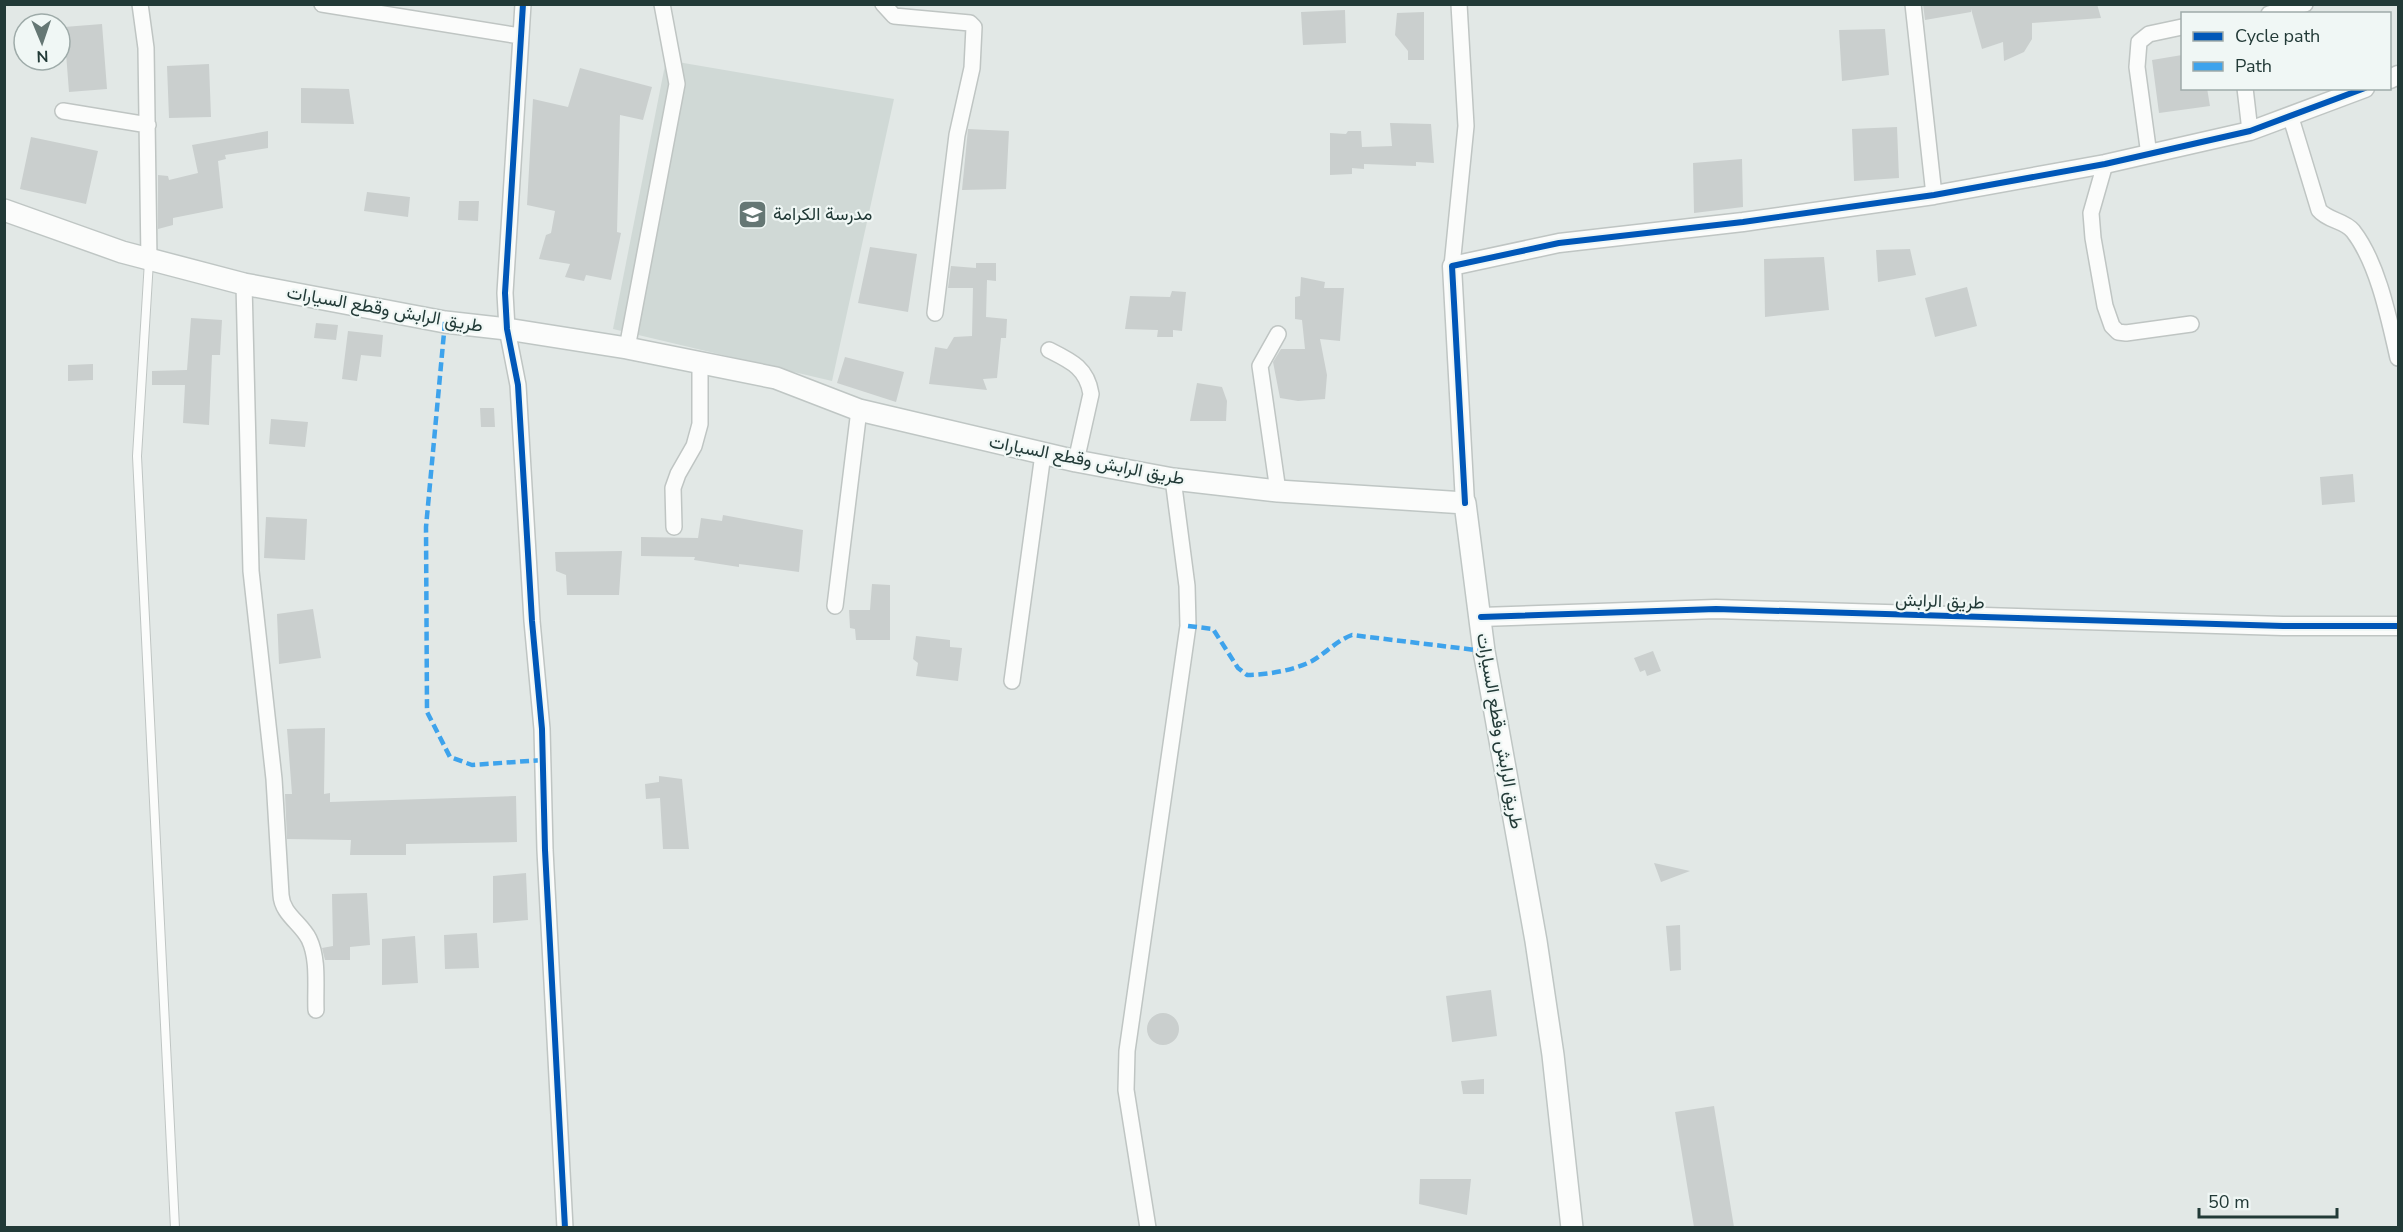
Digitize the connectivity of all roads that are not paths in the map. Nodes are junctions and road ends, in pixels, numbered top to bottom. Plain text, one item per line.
1 (140, 4) edge
2 (322, 4) edge
3 (523, 4) edge
4 (662, 4) edge
5 (883, 4) edge
6 (1459, 4) edge
7 (1913, 4) edge
8 (2305, 4) edge
9 (2276, 12) edge
10 (2181, 27) edge
11 (520, 36) junction
12 (2246, 90) edge
13 (2360, 90) edge
14 (63, 111) dead end
15 (2291, 118) junction
16 (148, 125) junction
17 (2250, 131) junction
18 (2149, 155) junction
19 (2105, 164) junction
20 (1934, 195) junction
21 (4, 210) edge
22 (149, 260) junction
23 (1452, 266) junction
24 (244, 284) junction
25 (935, 313) dead end
26 (2191, 324) dead end
27 (507, 328) junction
28 (1278, 334) dead end
29 (627, 348) junction
30 (1049, 350) dead end
31 (2398, 357) edge
32 (700, 363) junction
33 (859, 410) junction
34 (1043, 454) junction
35 (1076, 461) junction
36 (1173, 479) junction
37 (1278, 491) junction
38 (1465, 503) junction
39 (674, 527) dead end
40 (835, 606) dead end
41 (1481, 617) junction
42 (2398, 626) edge
43 (1012, 681) dead end
44 (316, 1010) dead end
45 (176, 1227) edge
46 (565, 1227) edge
47 (1148, 1227) edge
48 (1572, 1227) edge

1 - 16 street
2 - 11 street
3 - 11 street
4 - 29 street
5 - 25 street
6 - 23 street
7 - 20 street
8 - 9 street
10 - 18 street
11 - 27 street
12 - 17 street
13 - 15 street
14 - 16 street
15 - 17 street
15 - 31 street
16 - 22 street
17 - 18 street
18 - 19 street
19 - 20 street
19 - 26 street
20 - 23 street
21 - 22 main road, طريق الرابش وقطع السيارات
22 - 24 main road, طريق الرابش وقطع السيارات
22 - 45 lane
23 - 38 street
24 - 27 main road, طريق الرابش وقطع السيارات
24 - 44 street
27 - 29 main road, طريق الرابش وقطع السيارات
27 - 46 street
28 - 37 street
29 - 32 main road, طريق الرابش وقطع السيارات
30 - 35 street
32 - 33 main road, طريق الرابش وقطع السيارات
32 - 39 street
33 - 34 main road, طريق الرابش وقطع السيارات
33 - 40 street
34 - 35 main road, طريق الرابش وقطع السيارات
34 - 43 street
35 - 36 main road, طريق الرابش وقطع السيارات
36 - 37 main road, طريق الرابش وقطع السيارات
36 - 47 street
37 - 38 main road, طريق الرابش وقطع السيارات
38 - 41 main road, طريق الرابش وقطع السيارات
41 - 42 street, طريق الرابش
41 - 48 main road, طريق الرابش وقطع السيارات

